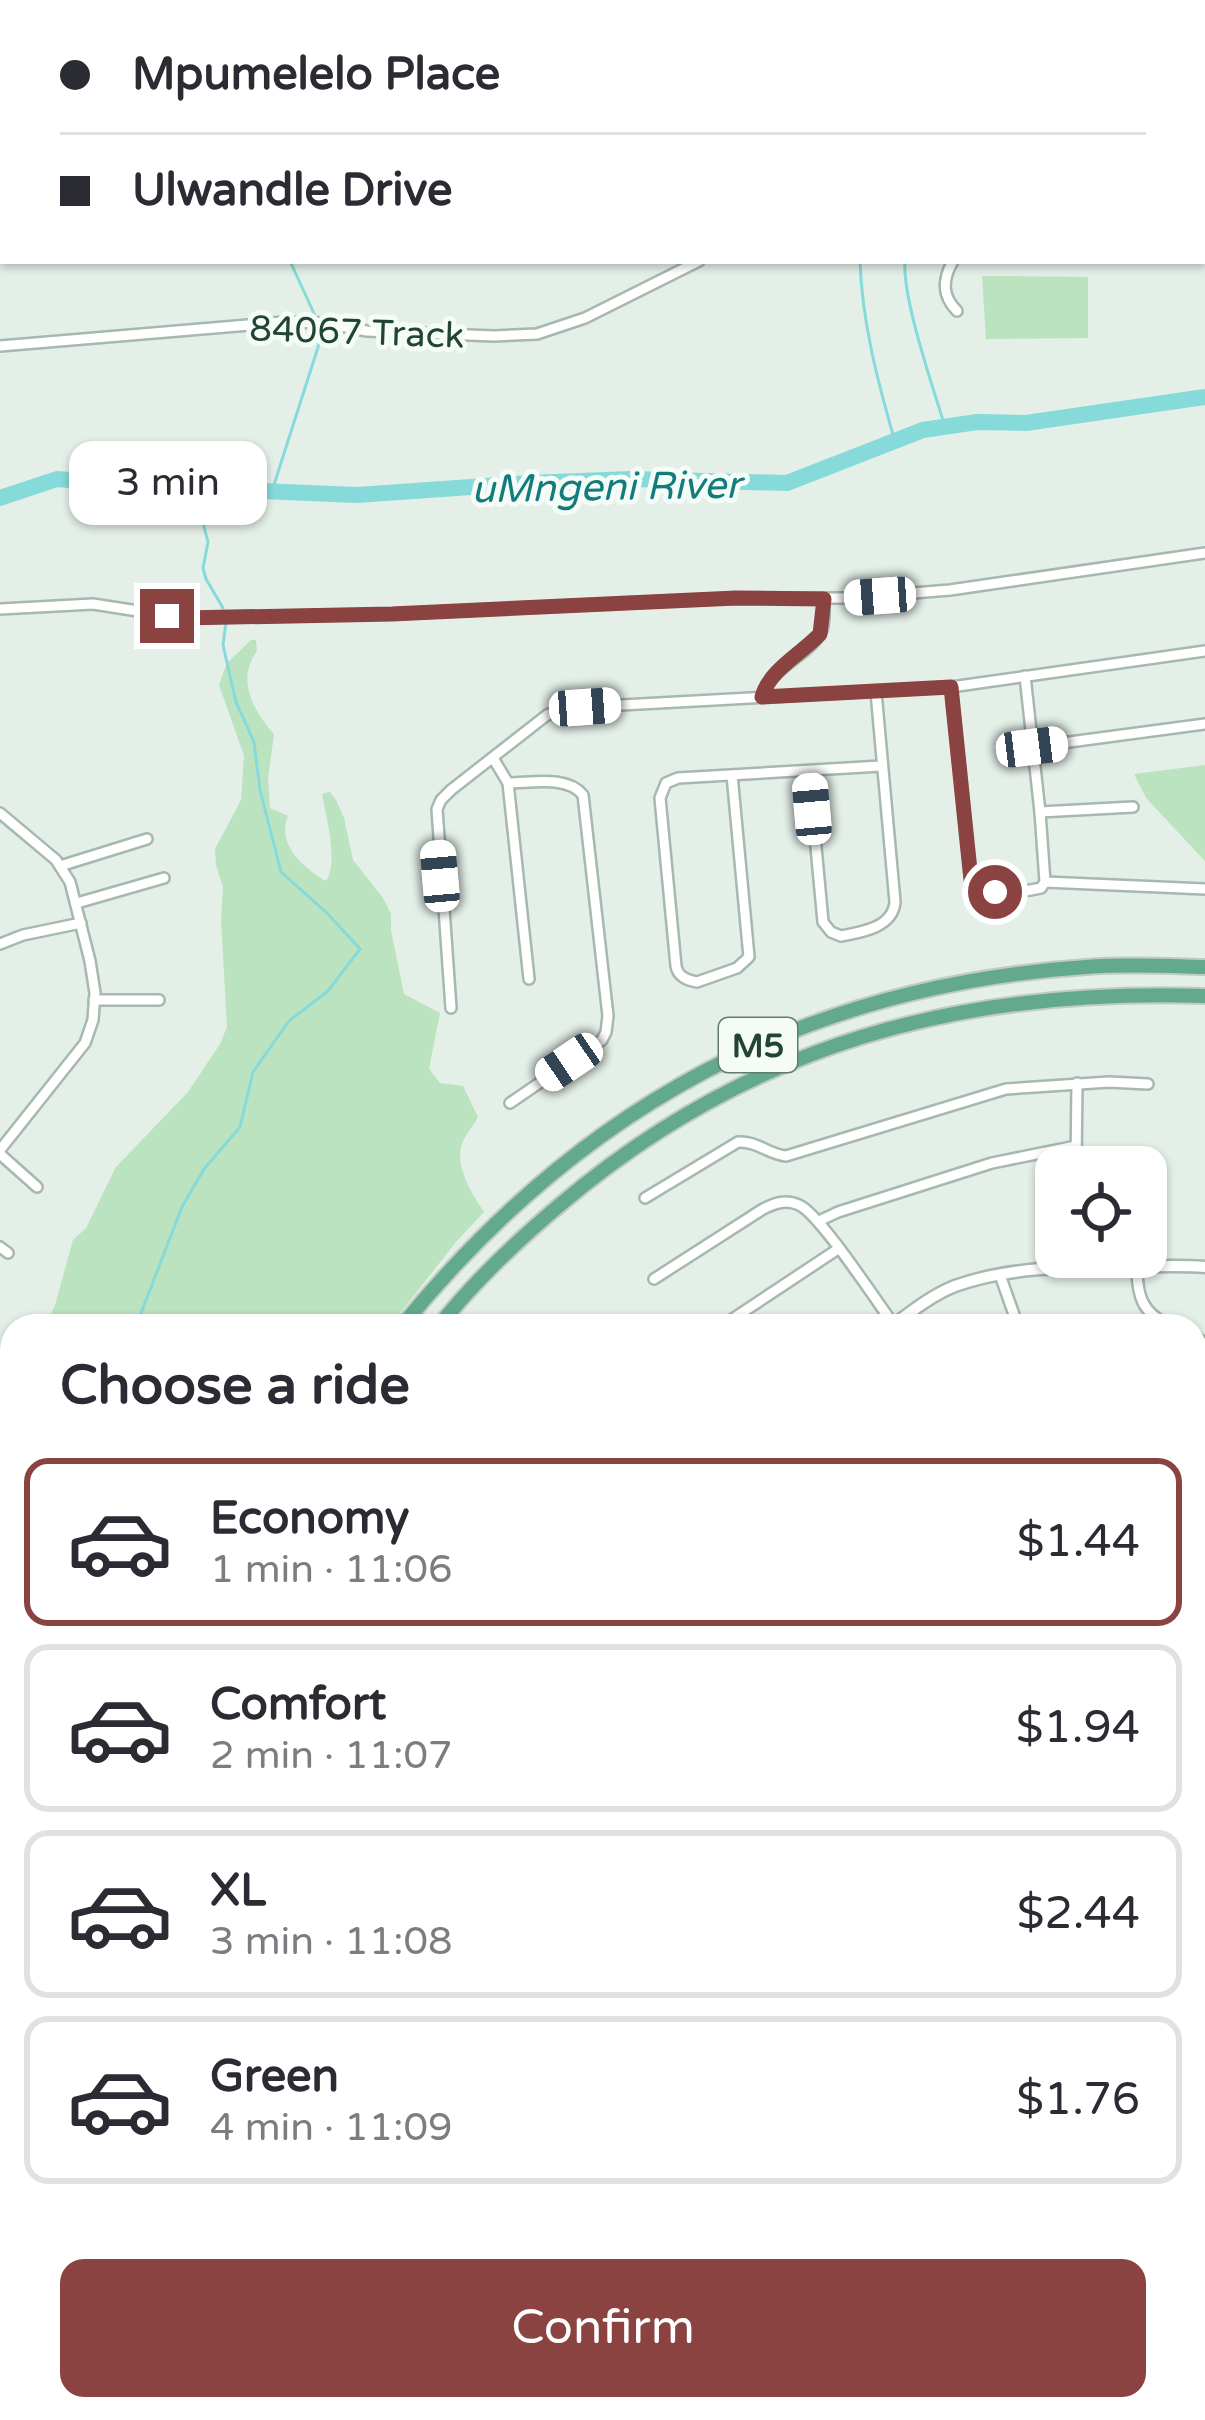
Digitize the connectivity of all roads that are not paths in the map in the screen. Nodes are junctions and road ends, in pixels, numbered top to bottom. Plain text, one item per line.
1 (694, 264) edge
2 (952, 264) edge
3 (957, 311) dead end
4 (0, 346) edge
5 (1205, 553) edge
6 (824, 599) junction
7 (0, 609) edge
8 (1205, 651) edge
9 (1024, 676) junction
10 (951, 687) junction
11 (876, 692) junction
12 (762, 697) junction
13 (1205, 724) edge
14 (1032, 747) junction
15 (493, 758) junction
16 (881, 766) junction
17 (809, 772) junction
18 (732, 775) junction
19 (508, 784) junction
20 (1133, 807) dead end
21 (1040, 812) junction
22 (0, 813) edge
23 (147, 838) dead end
24 (60, 866) junction
25 (164, 878) dead end
26 (1045, 882) junction
27 (1205, 889) edge
28 (77, 903) junction
29 (81, 923) junction
30 (0, 944) edge
31 (1205, 967) edge
32 (529, 979) dead end
33 (1205, 996) edge
34 (94, 1000) junction
35 (159, 1000) dead end
36 (451, 1007) dead end
37 (1077, 1083) junction
38 (1148, 1084) dead end
39 (510, 1103) dead end
40 (1076, 1146) edge
41 (0, 1152) edge
42 (1035, 1154) edge
43 (37, 1187) dead end
44 (645, 1198) dead end
45 (820, 1221) junction
46 (838, 1249) junction
47 (1167, 1267) edge
48 (1205, 1267) edge
49 (1035, 1269) edge
50 (1000, 1275) junction
51 (1137, 1278) edge
52 (654, 1279) dead end
53 (413, 1314) edge
54 (450, 1314) edge
55 (740, 1314) edge
56 (885, 1314) edge
57 (908, 1314) edge
58 (1014, 1314) edge
59 (1151, 1314) edge

1 - 4 street, 84067 Track
2 - 3 street
5 - 6 street
6 - 7 street
6 - 12 street
8 - 9 street
9 - 10 street
9 - 14 street
10 - 11 street
10 - 26 street
11 - 12 street
11 - 16 street
12 - 15 street
13 - 14 street
14 - 21 street
15 - 19 street
15 - 36 street
16 - 17 street
16 - 17 street
17 - 18 street
18 - 18 street
19 - 32 street
19 - 39 street
20 - 21 street
21 - 26 street
22 - 24 street
23 - 24 street
24 - 28 street
25 - 28 street
26 - 27 street
28 - 29 street
29 - 30 street
29 - 34 street
31 - 53 main road, M5
33 - 54 main road, M5
34 - 35 street
34 - 41 street
37 - 38 street
37 - 40 street
37 - 44 street
41 - 43 street
42 - 45 street
45 - 46 street
45 - 52 street
46 - 55 street
46 - 56 street
47 - 48 street
49 - 50 street
50 - 57 street
50 - 58 street
51 - 59 street

